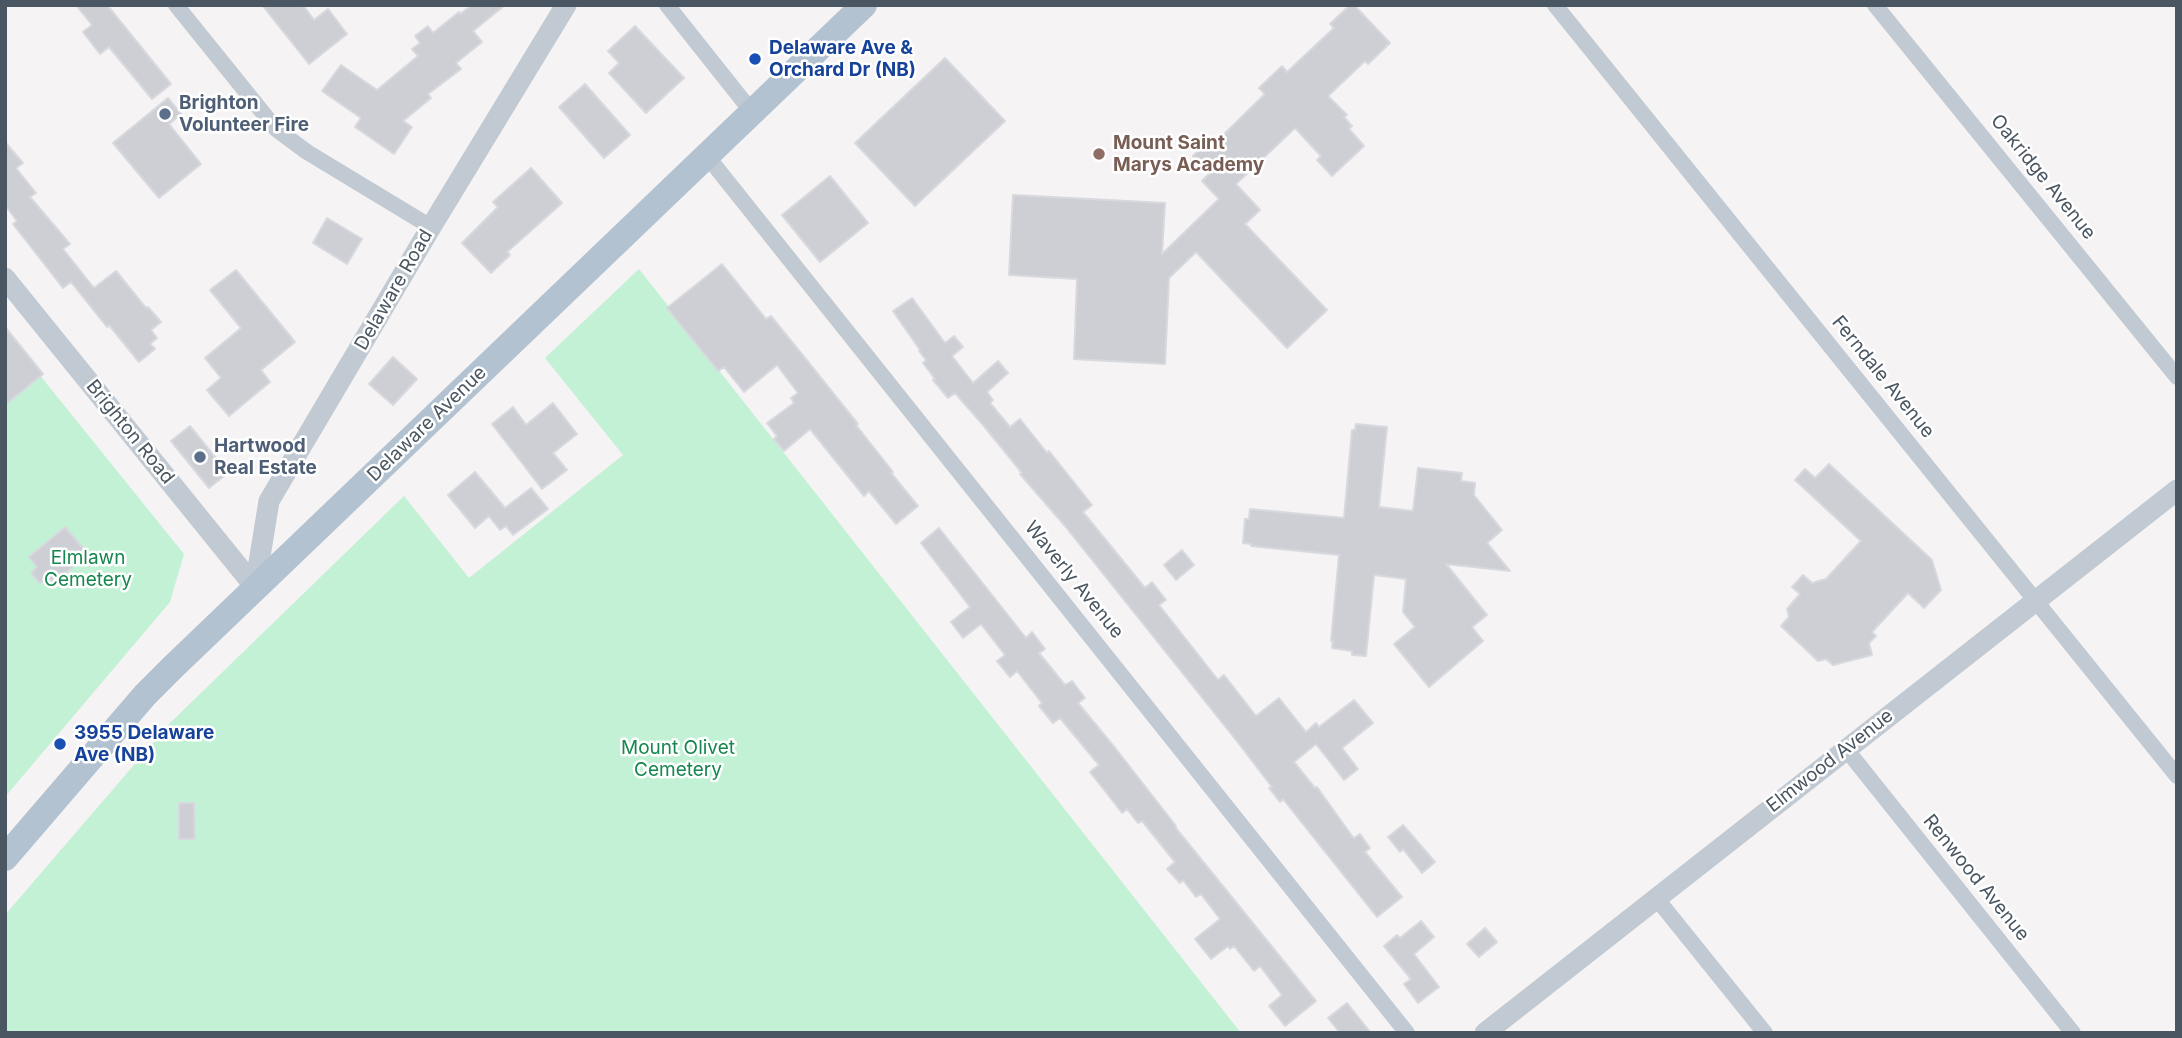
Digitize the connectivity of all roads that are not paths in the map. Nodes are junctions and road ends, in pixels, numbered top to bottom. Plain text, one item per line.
1 (176, 5) edge
2 (566, 5) edge
3 (667, 5) edge
4 (864, 5) edge
5 (1555, 5) edge
6 (1875, 5) edge
7 (752, 112) junction
8 (707, 156) junction
9 (431, 227) junction
10 (5, 278) edge
11 (2177, 377) edge
12 (2177, 490) edge
13 (255, 587) junction
14 (2035, 600) junction
15 (1846, 749) junction
16 (2177, 776) edge
17 (5, 858) edge
18 (1657, 899) junction
19 (1407, 1033) edge
20 (1485, 1033) edge
21 (1765, 1033) edge
22 (2073, 1033) edge

1 - 9 street
2 - 9 street, Delaware Road
3 - 7 street
4 - 7 main road, Delaware Avenue
5 - 14 street, Ferndale Avenue
6 - 11 street, Oakridge Avenue
7 - 8 main road, Delaware Avenue
8 - 13 main road, Delaware Avenue
8 - 19 street, Waverly Avenue
9 - 13 street, Delaware Road
10 - 13 street, Brighton Road
12 - 14 street, Elmwood Avenue
13 - 17 main road, Delaware Avenue
14 - 15 street, Elmwood Avenue
14 - 16 street, Ferndale Avenue
15 - 18 street, Elmwood Avenue
15 - 22 street, Renwood Avenue
18 - 20 street, Elmwood Avenue
18 - 21 street

